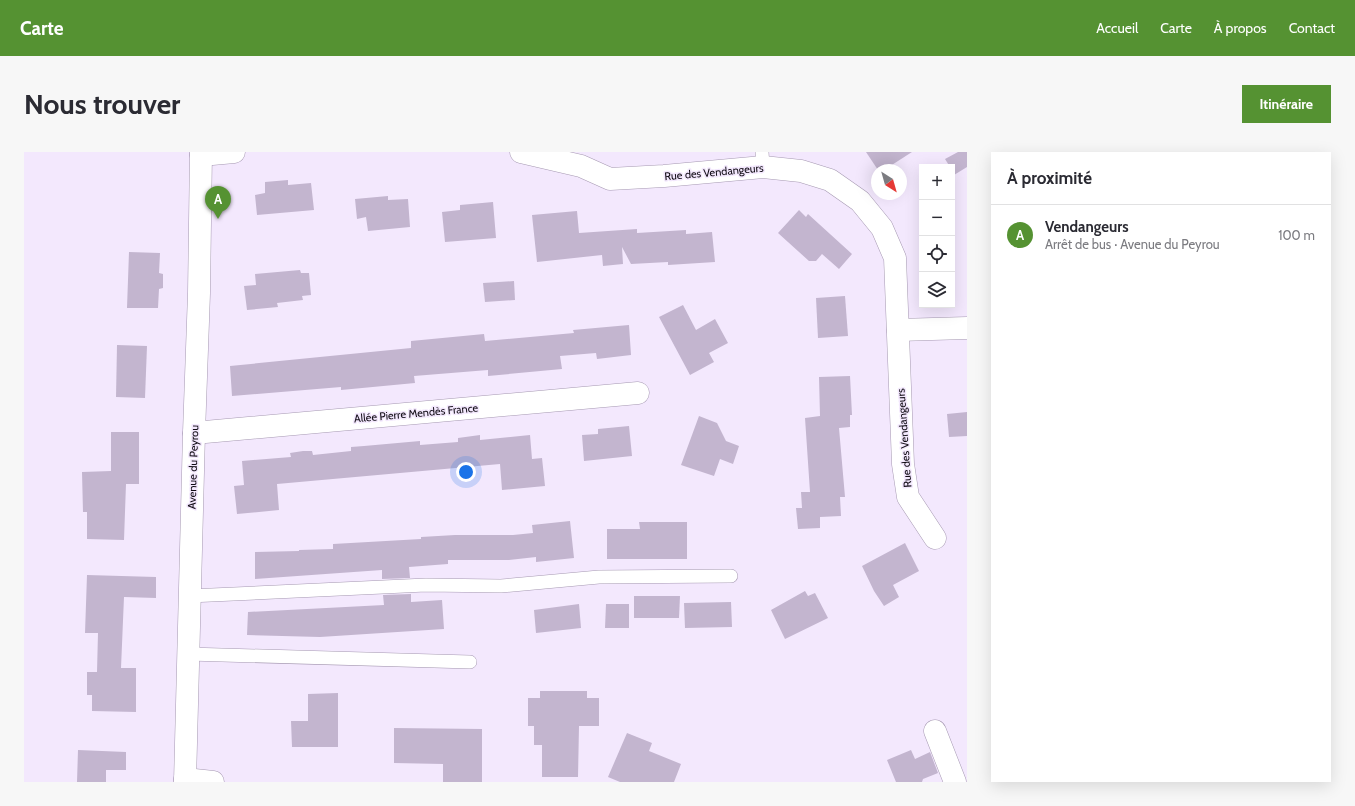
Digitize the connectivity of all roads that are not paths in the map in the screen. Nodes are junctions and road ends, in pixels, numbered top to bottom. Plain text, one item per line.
1 (234, 152) edge
2 (521, 152) edge
3 (201, 153) edge
4 (763, 160) edge
5 (967, 328) edge
6 (898, 330) junction
7 (638, 393) dead end
8 (194, 433) junction
9 (935, 538) dead end
10 (731, 576) dead end
11 (189, 596) junction
12 (188, 654) junction
13 (470, 662) dead end
14 (936, 732) dead end
15 (185, 780) edge
16 (213, 782) edge
17 (955, 782) edge

1 - 3 street
2 - 4 street, Rue des Vendangeurs
3 - 8 street, Avenue du Peyrou
4 - 6 street, Rue des Vendangeurs
5 - 6 street
6 - 9 street, Rue des Vendangeurs
7 - 8 street, Allée Pierre Mendès France
8 - 11 street, Avenue du Peyrou
10 - 11 lane
11 - 12 street, Avenue du Peyrou
12 - 13 lane
12 - 15 street, Avenue du Peyrou
14 - 17 street
15 - 16 street

